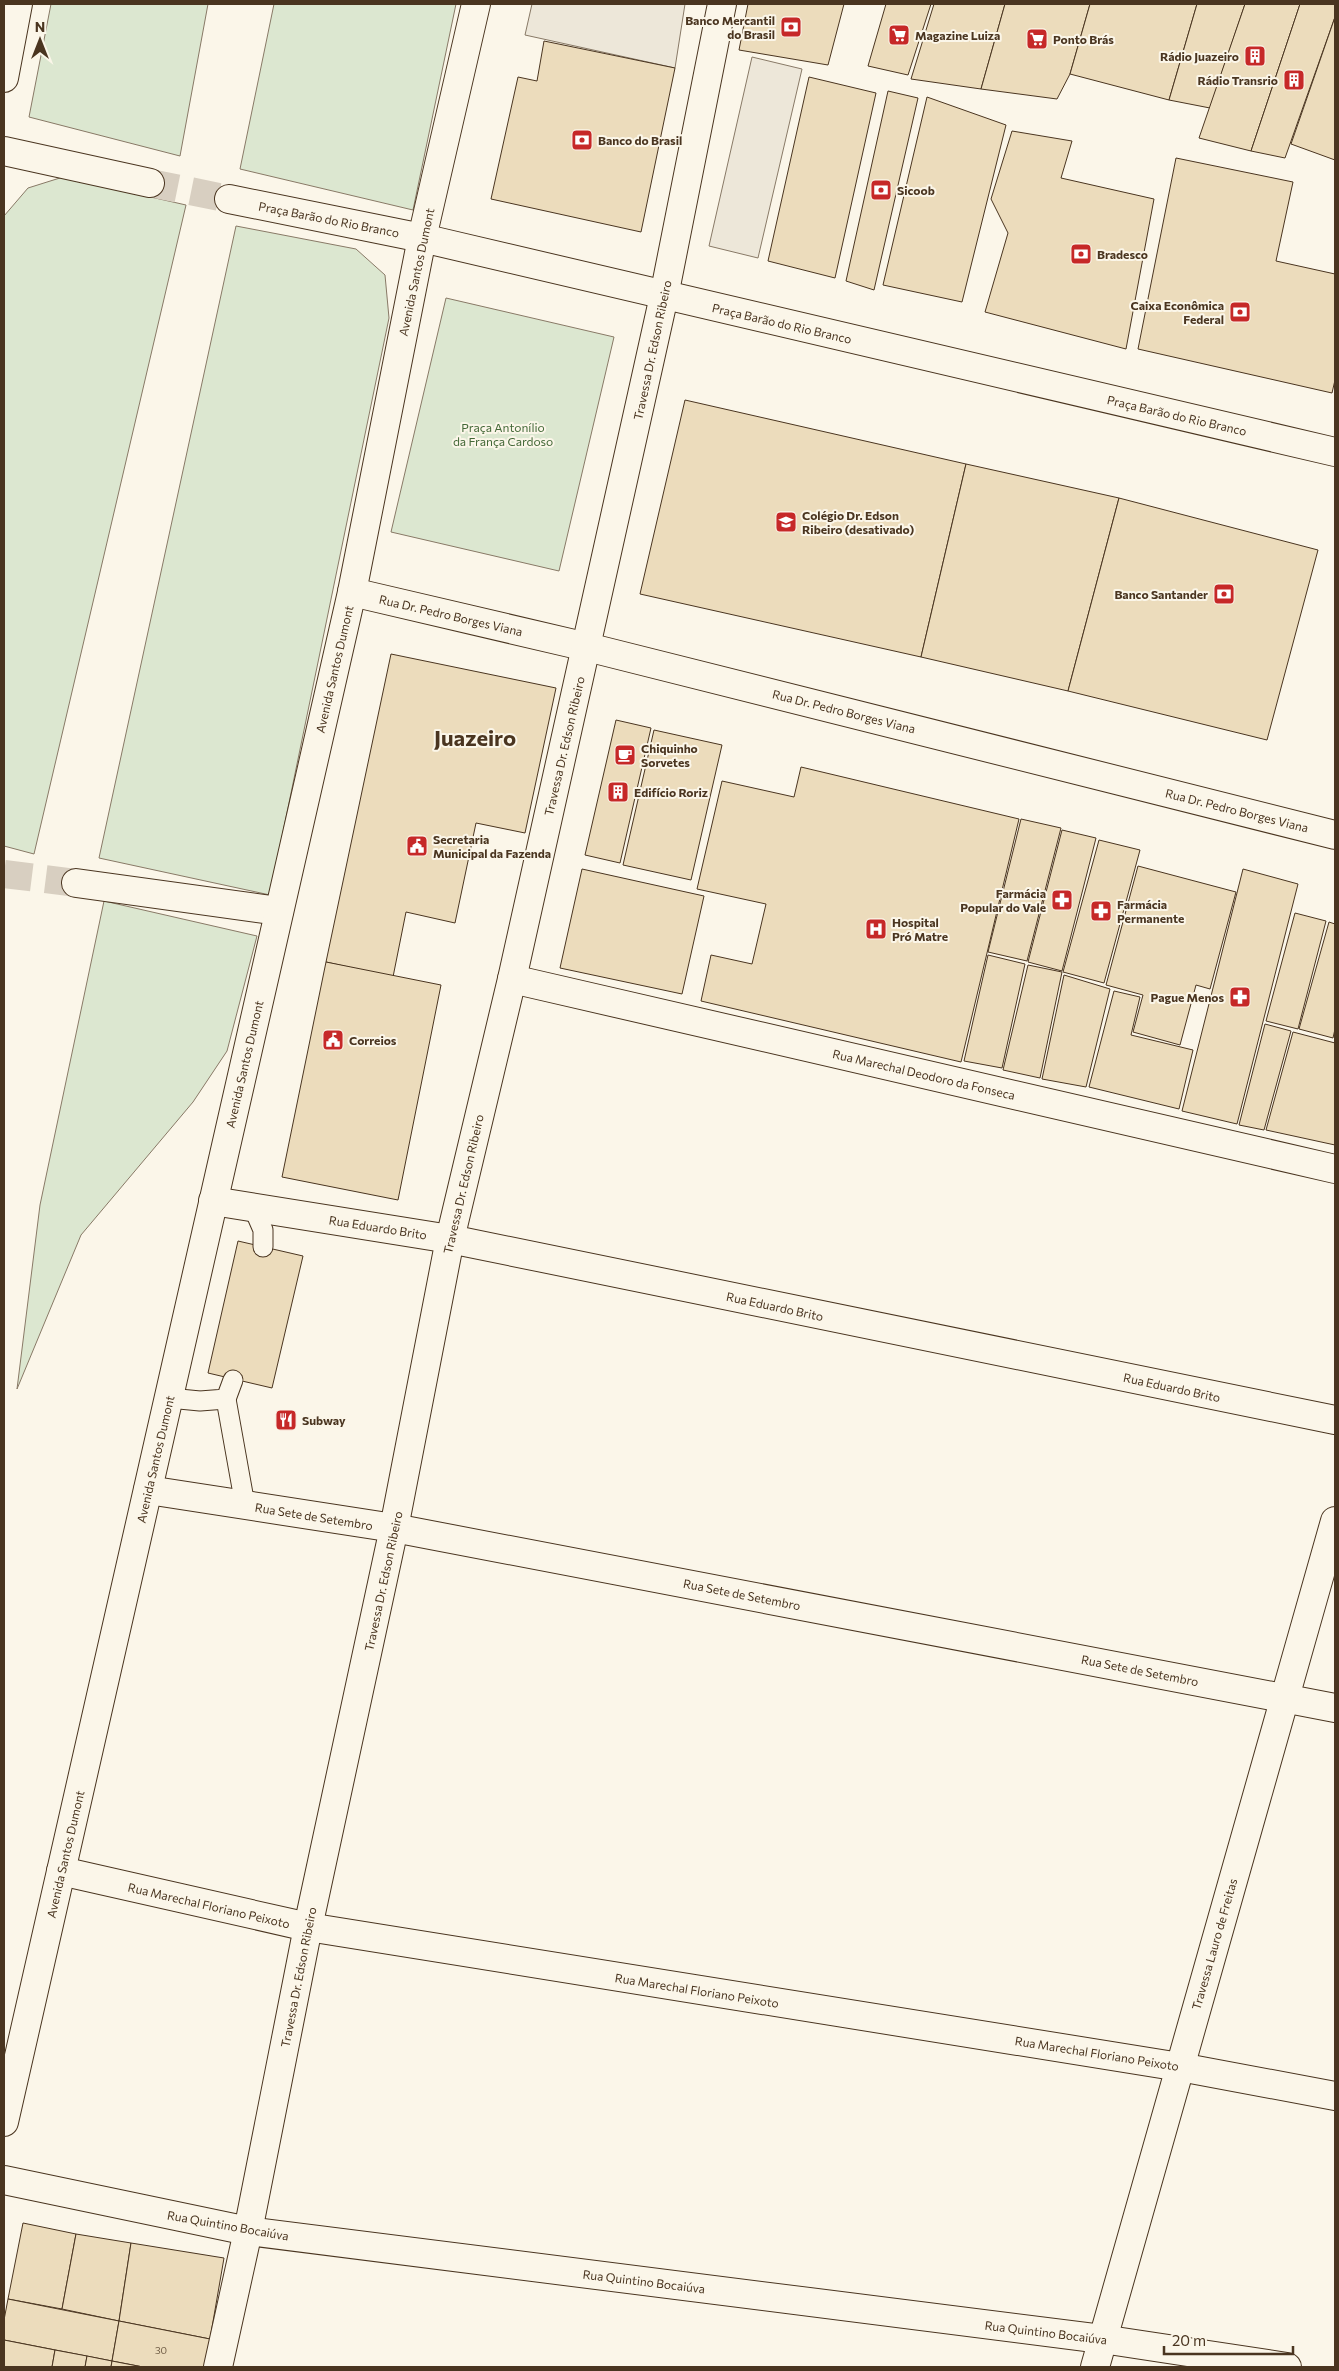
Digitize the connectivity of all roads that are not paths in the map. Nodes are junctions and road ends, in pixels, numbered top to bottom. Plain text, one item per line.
1 (18, 4) edge
2 (476, 4) edge
3 (722, 4) edge
4 (4, 78) edge
5 (4, 151) edge
6 (150, 183) tunnel mouth
7 (229, 199) tunnel mouth
8 (422, 238) junction
9 (664, 296) junction
10 (1335, 452) edge
11 (352, 592) junction
12 (587, 647) junction
13 (1335, 835) edge
14 (76, 883) tunnel mouth
15 (279, 911) junction
16 (512, 979) junction
17 (1335, 1169) edge
18 (213, 1201) junction
19 (253, 1207) junction
20 (450, 1239) junction
21 (262, 1247) dead end
22 (233, 1380) dead end
23 (169, 1398) junction
24 (226, 1399) junction
25 (1335, 1420) edge
26 (148, 1490) junction
27 (245, 1505) junction
28 (1335, 1521) edge
29 (394, 1528) junction
30 (1284, 1698) junction
31 (1335, 1708) edge
32 (61, 1871) junction
33 (308, 1928) junction
34 (1180, 2066) junction
35 (1335, 2096) edge
36 (4, 2122) edge
37 (4, 2180) edge
38 (248, 2231) junction
39 (1102, 2339) junction
40 (218, 2367) edge
41 (1095, 2367) edge
42 (1287, 2367) edge

1 - 4 street
2 - 8 street, Avenida Santos Dumont
3 - 9 street, Travessa Dr. Edson Ribeiro
5 - 6 street
7 - 8 street, Praça Barão do Rio Branco
8 - 9 street, Praça Barão do Rio Branco
8 - 11 street, Avenida Santos Dumont
9 - 10 street, Praça Barão do Rio Branco
9 - 12 street, Travessa Dr. Edson Ribeiro
11 - 12 street, Rua Dr. Pedro Borges Viana
11 - 15 street, Avenida Santos Dumont
12 - 13 street, Rua Dr. Pedro Borges Viana
12 - 16 street, Travessa Dr. Edson Ribeiro
14 - 15 street
15 - 18 street, Avenida Santos Dumont
16 - 17 street, Rua Marechal Deodoro da Fonseca
16 - 20 street, Travessa Dr. Edson Ribeiro
18 - 19 street, Rua Eduardo Brito
18 - 23 street, Avenida Santos Dumont
19 - 20 street, Rua Eduardo Brito
19 - 21 lane
20 - 25 street, Rua Eduardo Brito
20 - 29 street, Travessa Dr. Edson Ribeiro
22 - 24 lane
23 - 24 lane
23 - 26 street, Avenida Santos Dumont
24 - 27 lane
26 - 27 street, Rua Sete de Setembro
26 - 32 street, Avenida Santos Dumont
27 - 29 street, Rua Sete de Setembro
28 - 30 street, Travessa Lauro de Freitas
29 - 30 street, Rua Sete de Setembro
29 - 33 street, Travessa Dr. Edson Ribeiro
30 - 31 street, Rua Sete de Setembro
30 - 34 street, Travessa Lauro de Freitas
32 - 33 street, Rua Marechal Floriano Peixoto
32 - 36 street, Avenida Santos Dumont
33 - 34 street, Rua Marechal Floriano Peixoto
33 - 38 street, Travessa Dr. Edson Ribeiro
34 - 35 street, Rua Marechal Floriano Peixoto
34 - 39 street, Travessa Lauro de Freitas
37 - 38 street, Rua Quintino Bocaiúva
38 - 39 street, Rua Quintino Bocaiúva
38 - 40 street, Travessa Dr. Edson Ribeiro
39 - 41 street, Travessa Lauro de Freitas
39 - 42 street, Rua Quintino Bocaiúva

